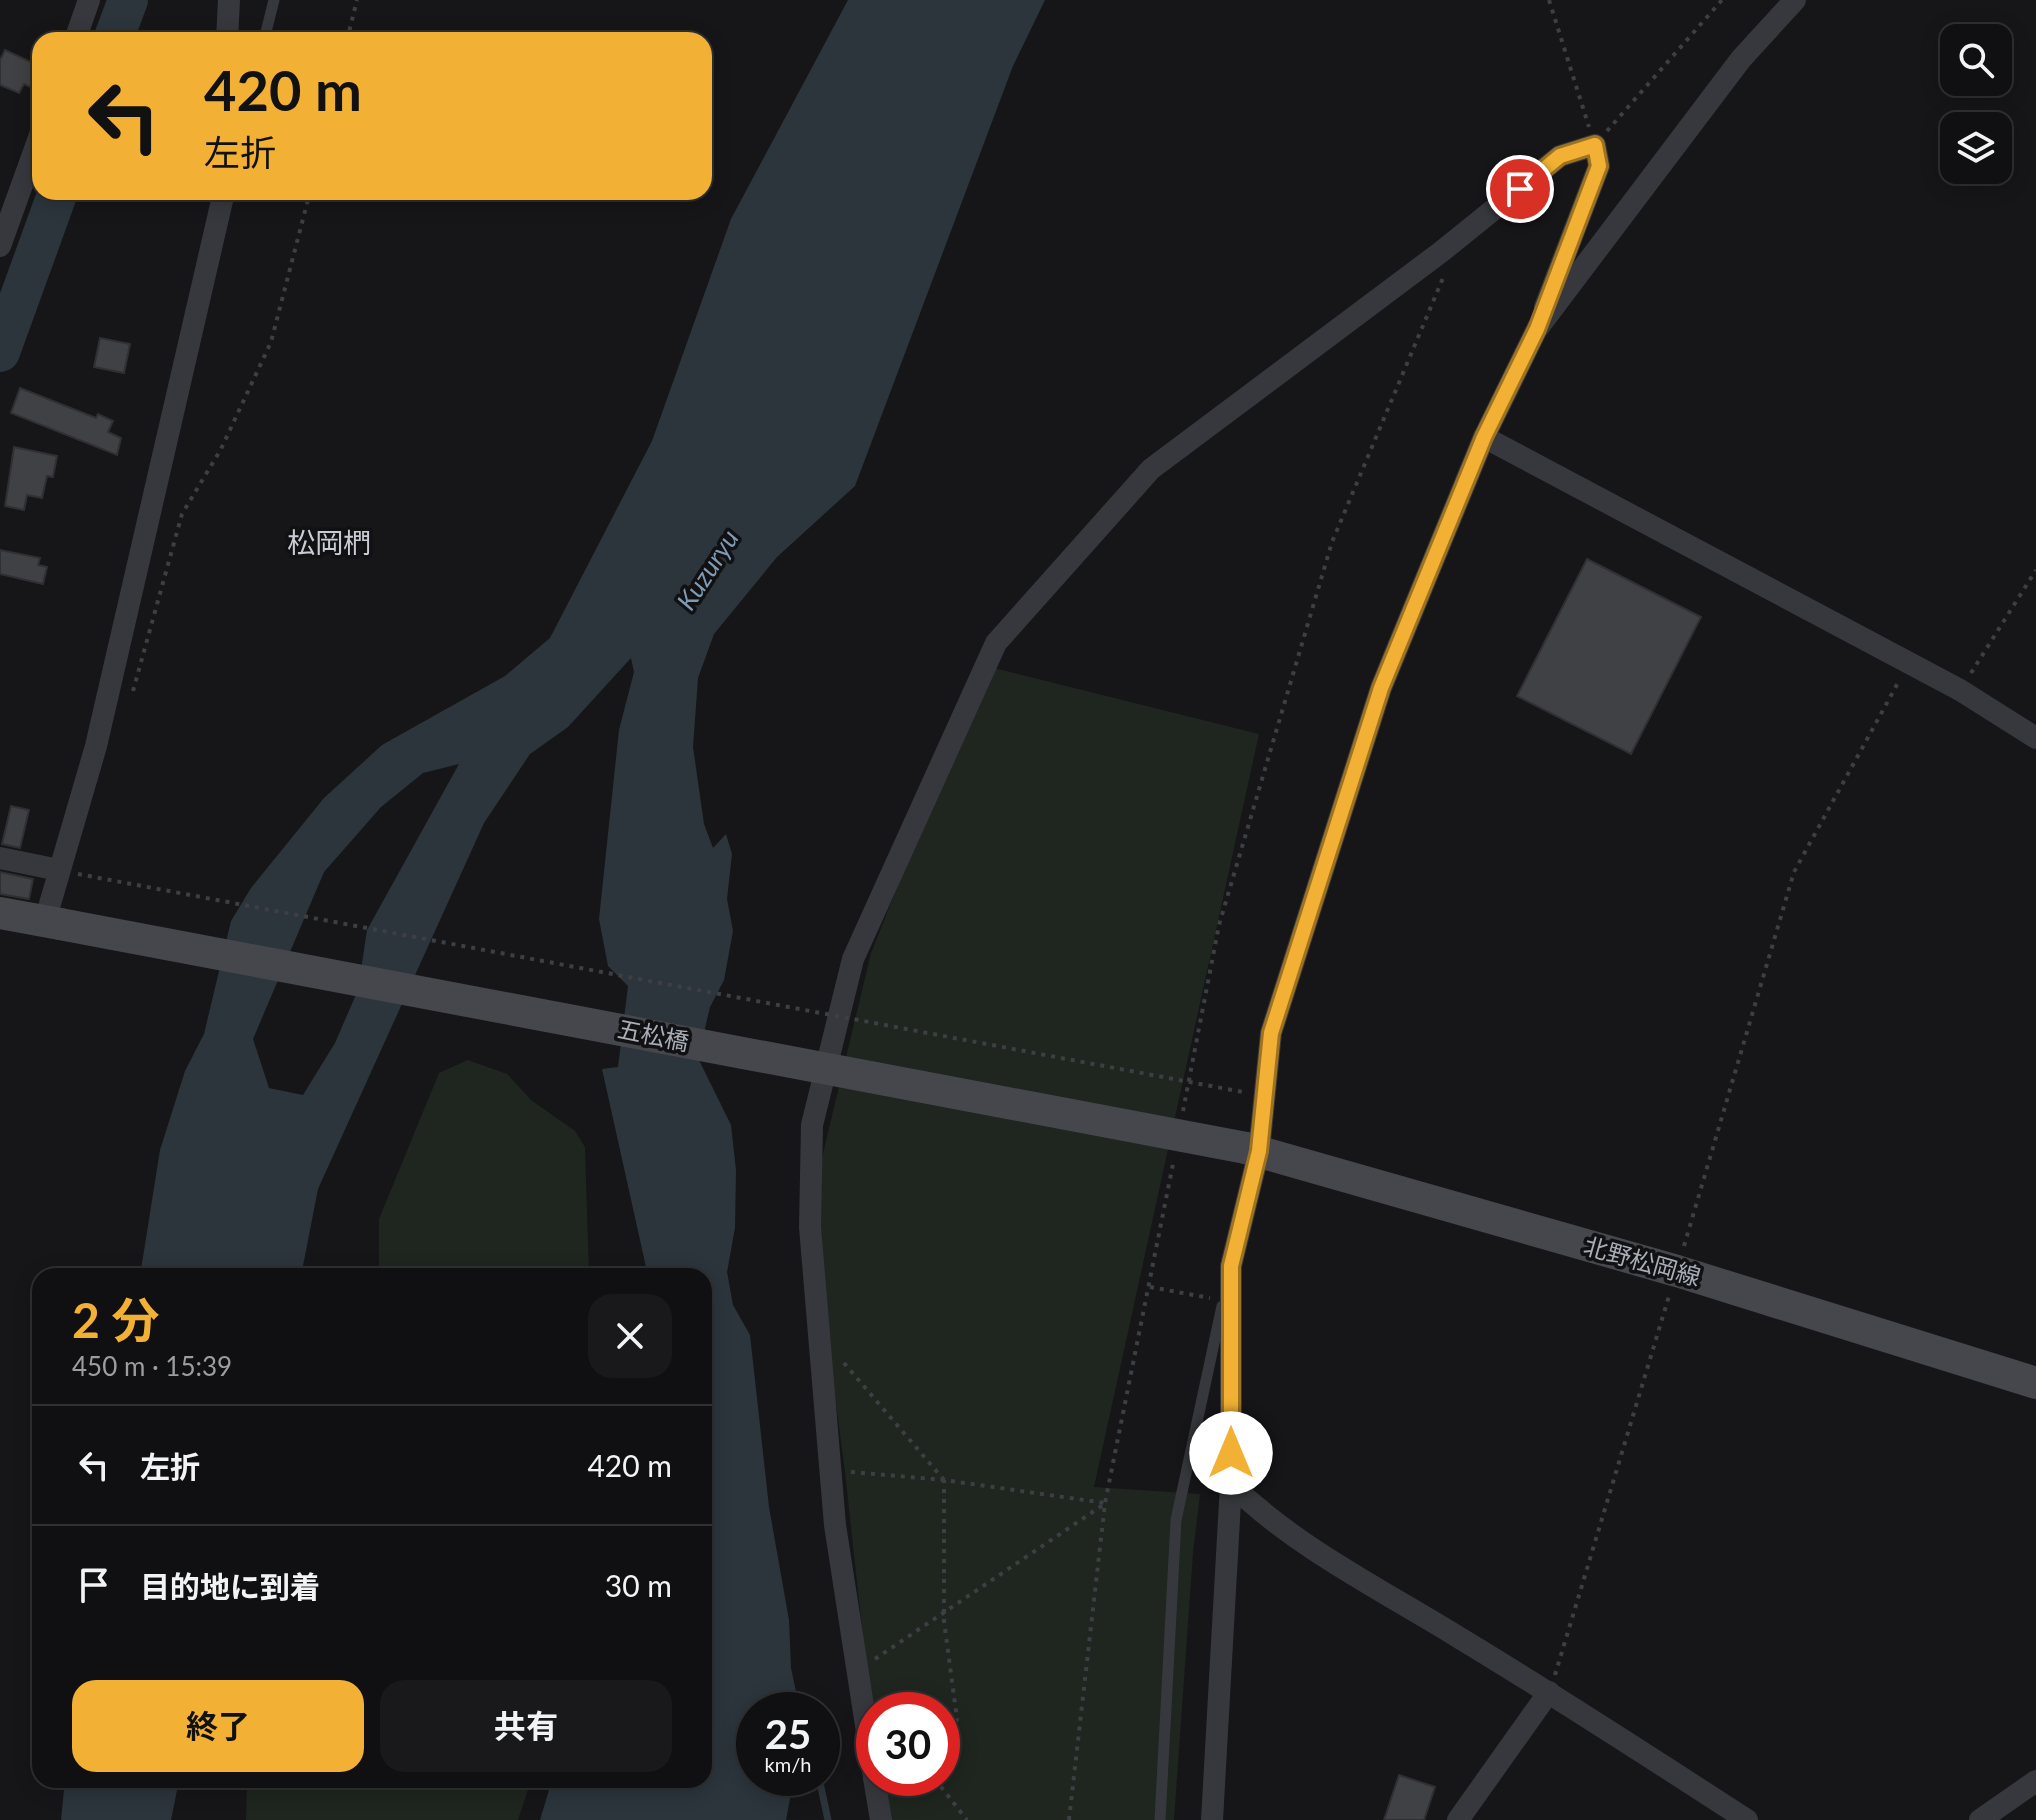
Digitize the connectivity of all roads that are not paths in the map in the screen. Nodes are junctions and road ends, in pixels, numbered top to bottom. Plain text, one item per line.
1 (89, 0) edge
2 (229, 0) edge
3 (274, 0) edge
4 (1795, 0) edge
5 (78, 32) edge
6 (227, 32) edge
7 (266, 32) edge
8 (32, 157) edge
9 (222, 200) edge
10 (0, 246) edge
11 (1537, 329) junction
12 (1484, 437) junction
13 (2036, 738) edge
14 (0, 858) edge
15 (69, 872) junction
16 (0, 913) edge
17 (53, 922) junction
18 (1252, 1150) junction
19 (1231, 1266) junction
20 (2036, 1383) edge
21 (1231, 1484) junction
22 (861, 1692) edge
23 (1549, 1692) junction
24 (2036, 1781) edge
25 (877, 1796) edge
26 (881, 1820) edge
27 (1160, 1820) edge
28 (1212, 1820) edge
29 (1458, 1820) edge
30 (1747, 1820) edge
31 (1980, 1820) edge

1 - 5 street
2 - 6 street
3 - 7 lane
4 - 11 street
8 - 10 street
9 - 15 street
11 - 12 street
11 - 22 street
12 - 13 street
12 - 18 street
14 - 15 street
15 - 17 street
16 - 17 main road
17 - 18 main road, 五松橋, bridge
18 - 19 street
18 - 20 main road, 北野松岡線
19 - 21 street
19 - 27 lane
21 - 23 street
21 - 28 street
23 - 29 street
23 - 30 street
24 - 31 street
25 - 26 street

